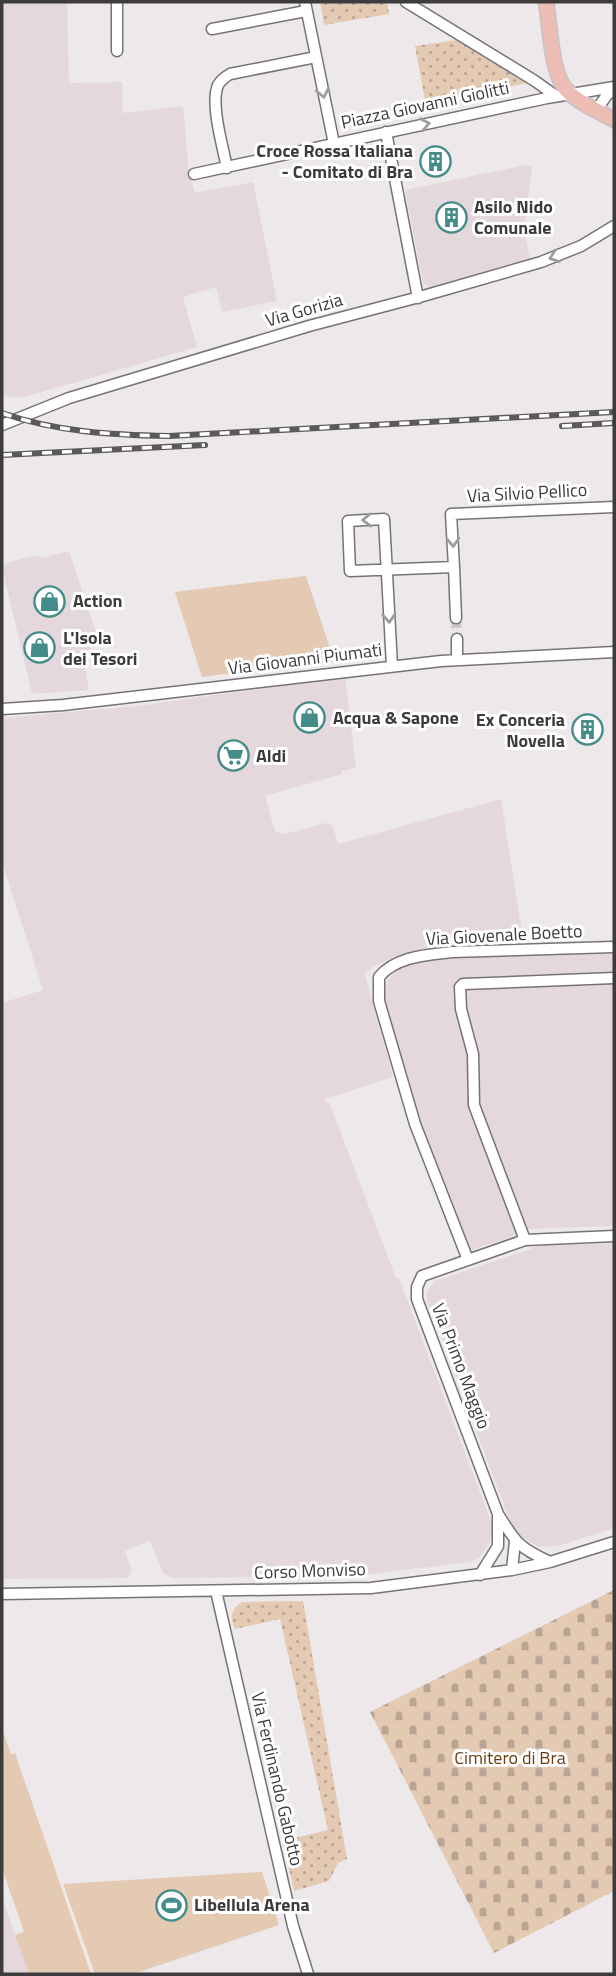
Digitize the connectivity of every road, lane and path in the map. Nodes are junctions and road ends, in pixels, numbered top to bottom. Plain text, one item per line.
1 (117, 2) edge
2 (406, 2) edge
3 (546, 2) edge
4 (305, 7) edge
5 (212, 29) dead end
6 (117, 51) dead end
7 (316, 57) junction
8 (614, 88) edge
9 (571, 94) junction
10 (556, 96) junction
11 (597, 110) junction
12 (614, 120) edge
13 (386, 132) junction
14 (334, 144) junction
15 (227, 167) junction
16 (194, 174) dead end
17 (614, 226) edge
18 (418, 298) junction
19 (2, 425) edge
20 (614, 507) edge
21 (454, 567) junction
22 (387, 571) junction
23 (456, 618) tunnel mouth
24 (457, 639) tunnel mouth
25 (614, 652) edge
26 (457, 660) junction
27 (392, 666) junction
28 (2, 709) edge
29 (614, 947) edge
30 (614, 978) edge
31 (614, 1236) edge
32 (525, 1240) junction
33 (468, 1260) junction
34 (498, 1514) junction
35 (515, 1541) junction
36 (614, 1542) edge
37 (498, 1546) junction
38 (550, 1562) junction
39 (512, 1570) junction
40 (480, 1575) junction
41 (216, 1591) junction
42 (2, 1594) edge
43 (308, 1974) edge

1 - 6 street
2 - 10 street
3 - 9 main road
4 - 5 street
4 - 7 street, Piazza Giovanni Giolitti
7 -> 14 street, Piazza Giovanni Giolitti
7 - 15 street
8 - 9 street, Piazza Giovanni Giolitti
8 - 11 street
9 - 10 street, Piazza Giovanni Giolitti
9 - 11 main road
13 -> 10 street, Piazza Giovanni Giolitti
11 - 12 main road
13 - 14 street, Piazza Giovanni Giolitti
13 - 18 street
14 - 15 street
15 - 16 street
17 -> 18 street, Via Gorizia
18 - 19 street, Via Gorizia
20 -> 21 street, Via Silvio Pellico
21 - 22 street
21 - 23 street, Via Silvio Pellico
22 -> 22 street
22 -> 27 street
24 - 26 street
25 - 26 street, Via Giovanni Piumati
26 - 27 street, Via Giovanni Piumati
27 - 28 street, Via Giovanni Piumati
29 - 33 street, Via Giovenale Boetto
30 - 32 street
31 - 32 street, Via Primo Maggio
32 - 33 street, Via Primo Maggio
33 - 34 street, Via Primo Maggio
34 - 35 street, Via Primo Maggio
34 - 37 street, Via Primo Maggio
35 - 38 street, Via Primo Maggio
35 - 39 street
36 - 38 street, Corso Monviso
37 - 39 street
37 - 40 street
38 - 39 street, Corso Monviso
39 - 40 street, Corso Monviso
40 - 41 street, Corso Monviso
41 - 42 street, Corso Monviso
41 - 43 street, Via Ferdinando Gabotto

